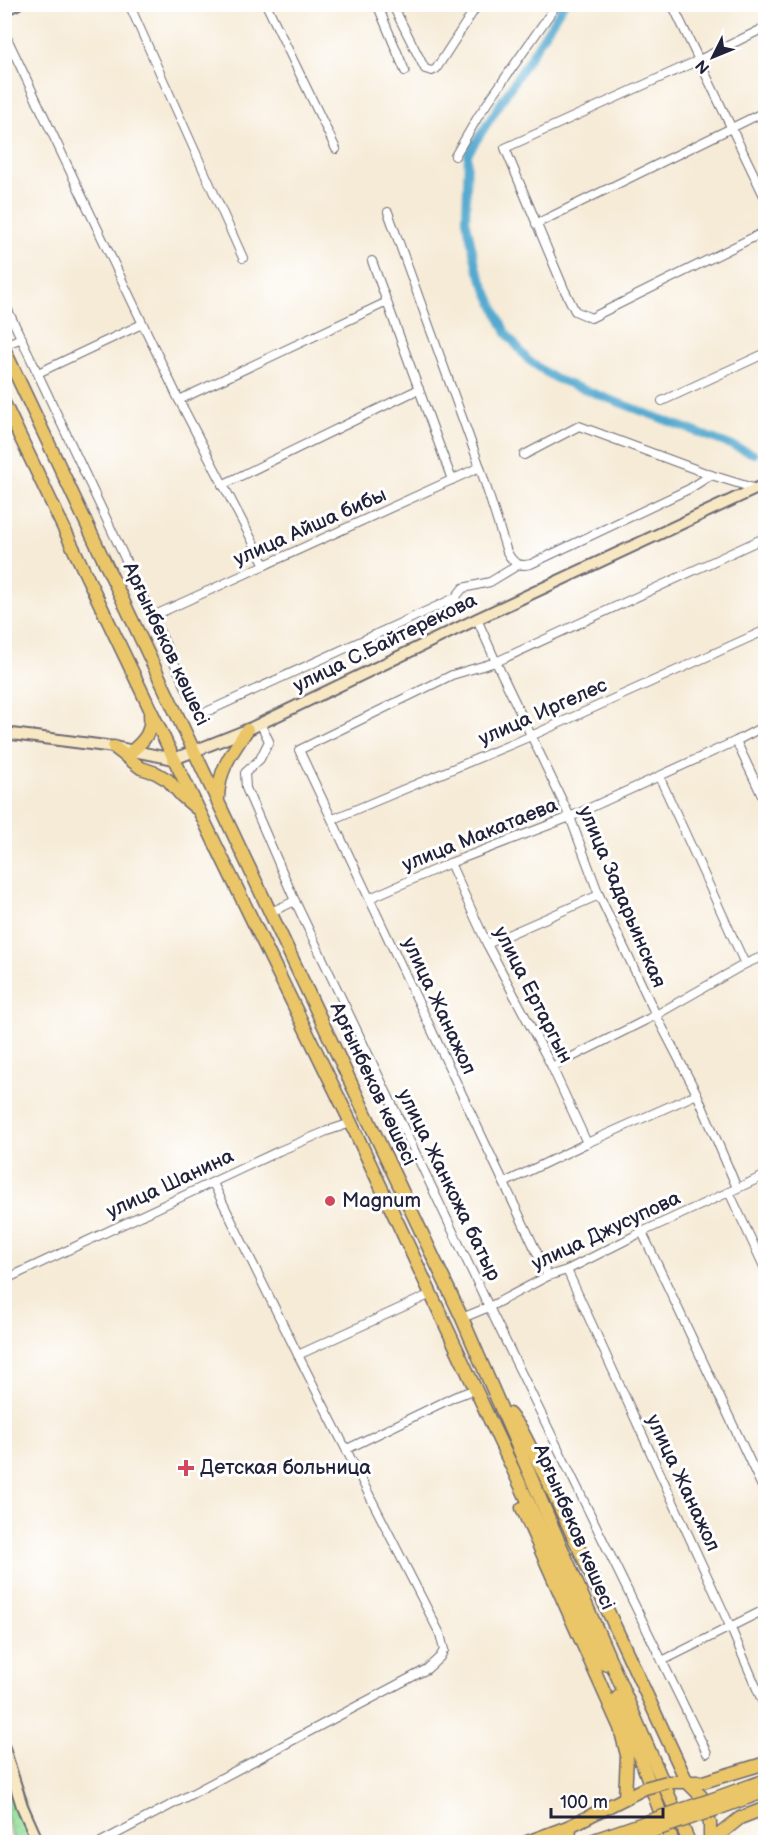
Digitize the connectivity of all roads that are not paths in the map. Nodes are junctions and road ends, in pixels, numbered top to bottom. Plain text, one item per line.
1 (17, 4) edge
2 (129, 4) edge
3 (266, 4) edge
4 (377, 4) edge
5 (392, 4) edge
6 (478, 4) edge
7 (558, 4) edge
8 (672, 4) edge
9 (4, 10) edge
10 (765, 27) edge
11 (4, 32) edge
12 (699, 60) junction
13 (405, 71) dead end
14 (765, 111) edge
15 (731, 128) junction
16 (336, 149) dead end
17 (455, 156) dead end
18 (765, 200) edge
19 (388, 212) dead end
20 (536, 224) junction
21 (765, 231) edge
22 (243, 258) dead end
23 (372, 261) dead end
24 (4, 302) edge
25 (387, 302) junction
26 (142, 324) junction
27 (22, 338) junction
28 (4, 347) edge
29 (765, 352) edge
30 (38, 373) junction
31 (419, 388) junction
32 (179, 400) junction
33 (662, 401) dead end
34 (4, 403) edge
35 (524, 455) dead end
36 (480, 467) junction
37 (711, 475) junction
38 (452, 480) junction
39 (222, 485) junction
40 (762, 488) edge
41 (765, 537) edge
42 (265, 565) junction
43 (518, 565) junction
44 (153, 616) junction
45 (477, 619) junction
46 (765, 630) edge
47 (496, 662) junction
48 (149, 707) junction
49 (260, 723) junction
50 (765, 725) edge
51 (247, 730) junction
52 (4, 733) edge
53 (531, 736) junction
54 (736, 741) junction
55 (114, 747) junction
56 (132, 751) junction
57 (195, 751) junction
58 (174, 759) junction
59 (659, 776) junction
60 (218, 800) junction
61 (765, 804) edge
62 (198, 809) junction
63 (570, 817) junction
64 (333, 819) junction
65 (450, 863) junction
66 (599, 895) junction
67 (370, 898) junction
68 (295, 901) junction
69 (271, 912) junction
70 (487, 944) junction
71 (765, 955) edge
72 (746, 964) junction
73 (656, 1015) junction
74 (552, 1067) junction
75 (697, 1094) junction
76 (351, 1123) junction
77 (587, 1143) junction
78 (765, 1175) edge
79 (213, 1183) junction
80 (504, 1183) junction
81 (733, 1190) junction
82 (642, 1232) junction
83 (567, 1270) junction
84 (765, 1272) edge
85 (548, 1276) junction
86 (4, 1280) edge
87 (431, 1294) junction
88 (489, 1307) junction
89 (462, 1318) junction
90 (298, 1355) junction
91 (476, 1389) junction
92 (498, 1400) junction
93 (485, 1409) junction
94 (347, 1449) junction
95 (765, 1495) edge
96 (765, 1609) edge
97 (730, 1626) junction
98 (662, 1661) junction
99 (765, 1710) edge
100 (4, 1748) edge
101 (707, 1753) dead end
102 (765, 1762) edge
103 (765, 1780) edge
104 (687, 1782) junction
105 (765, 1791) edge
106 (625, 1797) junction
107 (715, 1804) junction
108 (765, 1808) edge
109 (570, 1826) junction
110 (38, 1842) edge
111 (101, 1842) edge
112 (528, 1842) edge
113 (569, 1842) edge
114 (588, 1842) edge
115 (621, 1842) edge
116 (673, 1842) edge
117 (689, 1842) edge
118 (710, 1842) edge

1 - 9 main road
2 - 22 street
3 - 16 street
4 - 13 street
5 - 6 street
7 - 17 street
8 - 12 street
10 - 12 street
11 - 26 street
12 - 15 street
12 - 20 street
14 - 15 street
15 - 18 street
15 - 20 street
19 - 36 street
20 - 21 street
23 - 25 street
24 - 27 street
25 - 31 street
25 - 32 street
26 - 30 street
26 - 32 street
27 - 28 street
27 - 30 street
28 - 57 main road, Арғынбеков көшесі
29 - 33 street
30 - 44 street
31 - 38 street
31 - 39 street
32 - 39 street
34 - 48 main road, Арғынбеков көшесі
35 - 37 street
36 - 38 street, улица Айша бибы
36 - 43 street
37 - 40 street
37 - 43 street
38 - 42 street, улица Айша бибы
39 - 42 street
40 - 45 main road, улица С.Байтерекова
41 - 47 street
42 - 44 street, улица Айша бибы
43 - 44 street
45 - 47 street, улица Задарьинская
45 - 49 main road, улица С.Байтерекова
46 - 53 street, улица Иргелес
47 - 53 street, улица Задарьинская
47 - 64 street, улица Жанажол
48 - 56 main road
48 - 58 main road, Арғынбеков көшесі
49 - 51 main road, улица С.Байтерекова
49 - 68 street, улица Жанкожа батыр
50 - 54 street, улица Макатаева
51 - 57 main road, улица С.Байтерекова
51 - 60 main road
52 - 55 main road
53 - 63 street, улица Задарьинская
53 - 64 street, улица Иргелес
54 - 59 street, улица Макатаева
54 - 61 street
55 - 56 main road
55 - 62 main road
56 - 58 main road
57 - 58 main road, улица С.Байтерекова
57 - 60 main road, Арғынбеков көшесі
58 - 62 main road, Арғынбеков көшесі
59 - 63 street, улица Макатаева
59 - 72 street
60 - 69 main road, Арғынбеков көшесі
62 - 76 main road, Арғынбеков көшесі
63 - 65 street, улица Макатаева
63 - 66 street, улица Задарьинская
64 - 67 street, улица Жанажол
65 - 67 street, улица Макатаева
65 - 70 street, улица Ертаргын
66 - 70 street
66 - 73 street, улица Задарьинская
67 - 80 street, улица Жанажол
68 - 69 street
68 - 88 street, улица Жанкожа батыр
69 - 89 main road, Арғынбеков көшесі
70 - 74 street, улица Ертаргын
71 - 72 street
72 - 73 street
73 - 74 street
73 - 75 street, улица Задарьинская
74 - 77 street, улица Ертаргын
75 - 77 street
75 - 81 street, улица Задарьинская
76 - 79 street, улица Шанина
76 - 87 main road, Арғынбеков көшесі
77 - 80 street
78 - 81 street, улица Джусупова
79 - 86 street, улица Шанина
79 - 90 street
80 - 85 street, улица Жанажол
81 - 82 street, улица Джусупова
81 - 84 street, улица Задарьинская
82 - 83 street, улица Джусупова
82 - 95 street
83 - 85 street, улица Джусупова
83 - 97 street, улица Жанажол
85 - 88 street, улица Джусупова
87 - 90 street
87 - 91 main road, Арғынбеков көшесі
88 - 89 street, улица Джусупова
88 - 98 street, улица Жанкожа батыр
89 - 92 main road, Арғынбеков көшесі
90 - 94 street
91 - 93 main road, Арғынбеков көшесі
91 - 94 street
92 - 104 main road
92 - 117 main road, Арғынбеков көшесі
93 - 106 main road
93 - 116 main road, Арғынбеков көшесі
94 - 111 street
96 - 97 street
97 - 98 street
97 - 99 street, улица Жанажол
98 - 101 street, улица Жанкожа батыр
100 - 110 main road
102 - 104 main road
103 - 107 main road
104 - 106 main road, bridge
104 - 118 main road
105 - 107 main road
106 - 109 main road
107 - 114 main road, bridge
107 - 115 main road, bridge
108 - 118 main road
109 - 112 main road
109 - 113 main road

